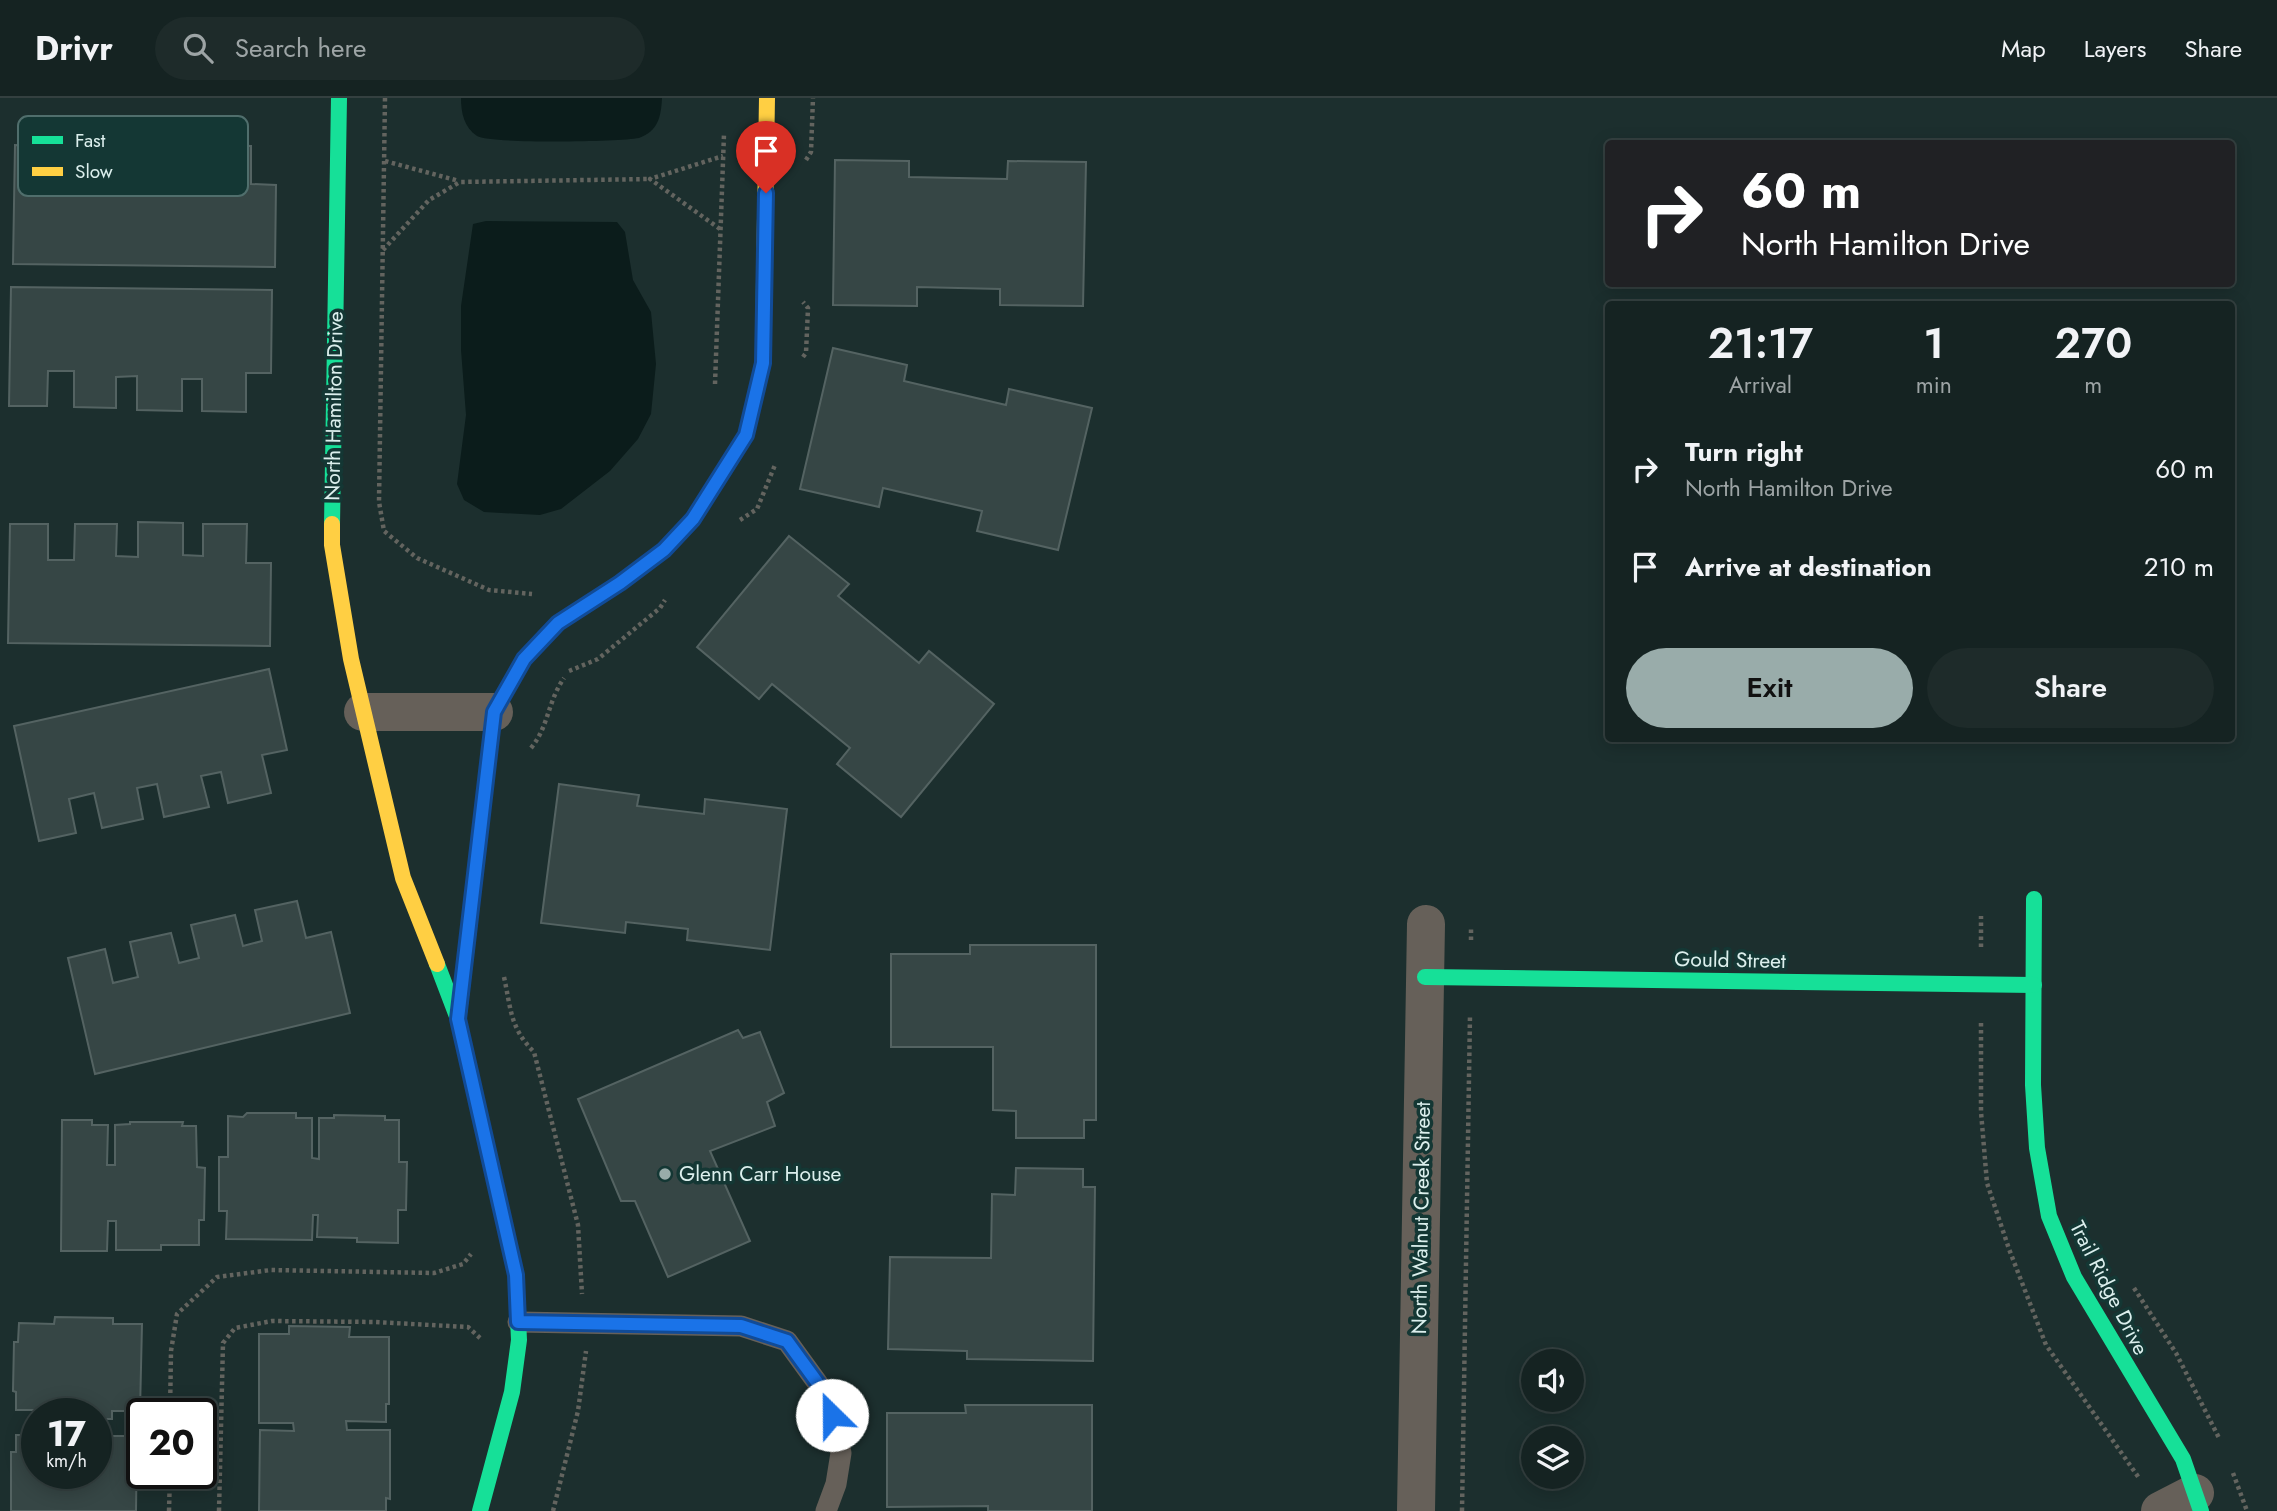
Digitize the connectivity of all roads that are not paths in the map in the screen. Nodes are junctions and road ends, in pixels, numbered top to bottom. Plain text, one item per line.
1 (339, 98) edge
2 (767, 98) edge
3 (363, 712) junction
4 (494, 712) junction
5 (2034, 899) dead end
6 (1426, 924) dead end
7 (1425, 977) junction
8 (2034, 985) junction
9 (458, 1019) junction
10 (518, 1322) junction
11 (2198, 1502) edge
12 (480, 1511) edge
13 (826, 1511) edge
14 (1416, 1511) edge
15 (2160, 1511) edge

1 - 3 street, North Hamilton Drive
2 - 4 street, North Hamilton Drive
3 - 4 street
3 - 9 street, North Hamilton Drive
4 - 9 street, North Hamilton Drive
5 - 8 street, Trail Ridge Drive
6 - 7 street, North Walnut Creek Street
7 - 8 street, Gould Street
7 - 14 street, North Walnut Creek Street
8 - 11 street, Trail Ridge Drive
9 - 10 street, North Hamilton Drive
10 - 12 street, North Hamilton Drive
10 - 13 lane
11 - 15 street

